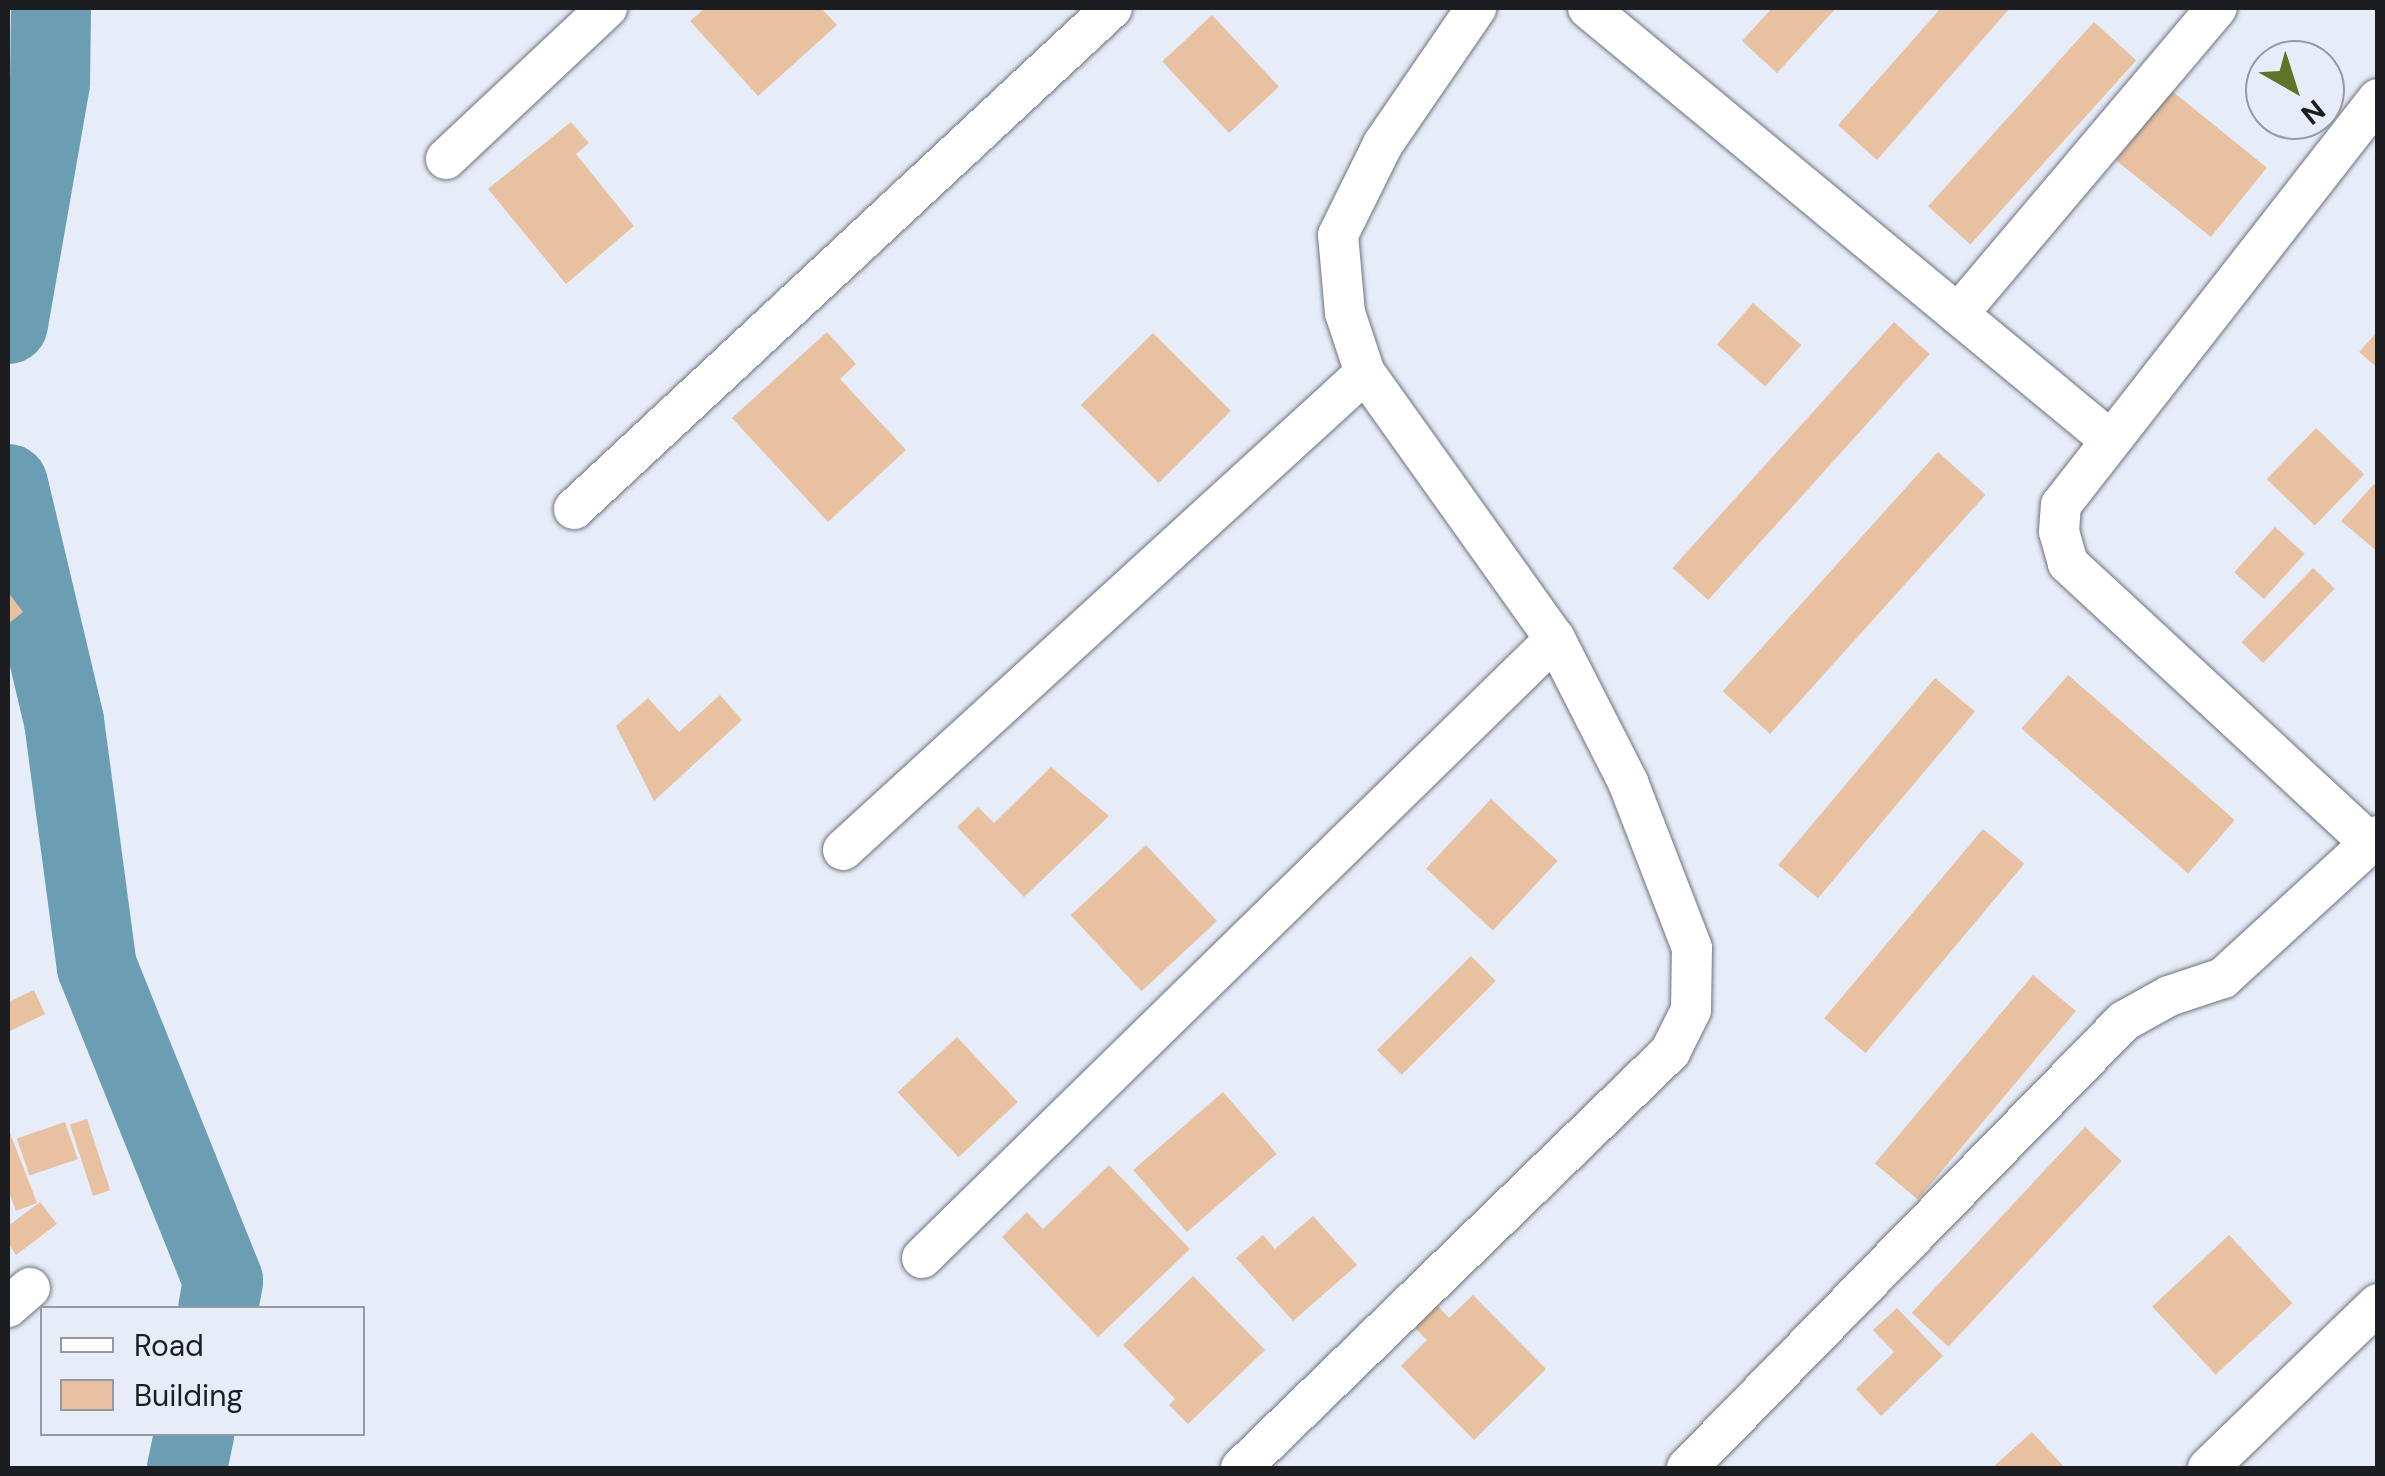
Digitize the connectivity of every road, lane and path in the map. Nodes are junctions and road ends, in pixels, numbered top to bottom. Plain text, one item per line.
1 (607, 8) edge
2 (1112, 8) edge
3 (1476, 8) edge
4 (1588, 8) edge
5 (2217, 8) edge
6 (2378, 99) edge
7 (446, 159) dead end
8 (1958, 314) junction
9 (1365, 373) junction
10 (2110, 440) junction
11 (574, 509) dead end
12 (1555, 639) junction
13 (2374, 839) edge
14 (844, 850) dead end
15 (922, 1258) dead end
16 (2378, 1304) edge
17 (1241, 1468) edge
18 (1687, 1468) edge
19 (2208, 1468) edge

1 - 7 street
2 - 11 street
3 - 9 street
4 - 8 street
5 - 8 street
6 - 10 street
8 - 10 street
9 - 12 street
9 - 14 street
10 - 13 street
12 - 15 street
12 - 17 street
13 - 18 street
16 - 19 street

